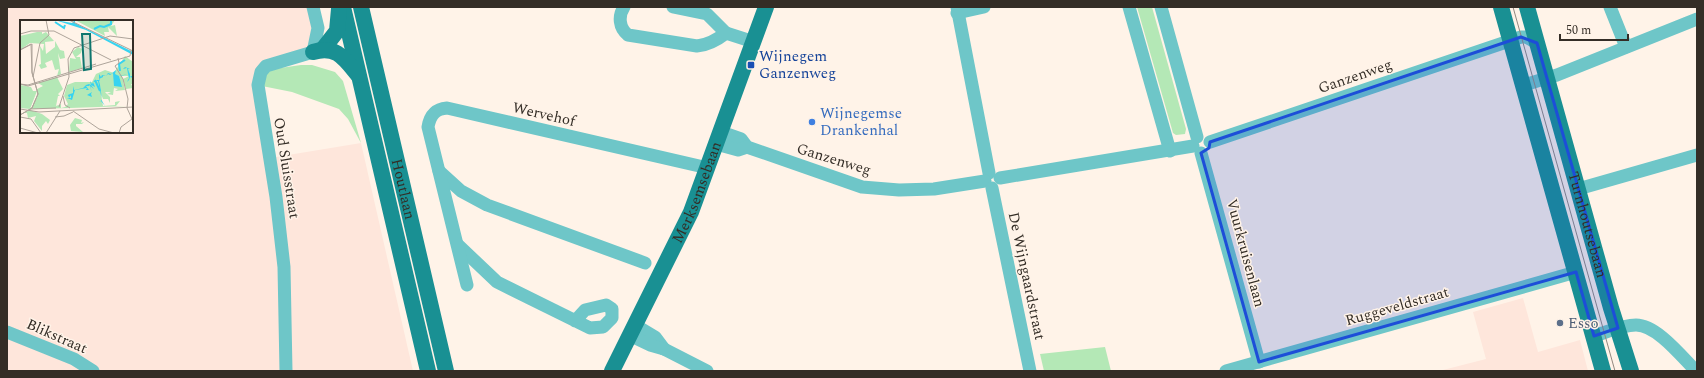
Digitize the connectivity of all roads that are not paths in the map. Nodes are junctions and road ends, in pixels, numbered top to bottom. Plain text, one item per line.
1 (313, 7) edge
2 (339, 7) edge
3 (343, 7) edge
4 (361, 7) edge
5 (624, 7) edge
6 (673, 7) edge
7 (766, 7) edge
8 (984, 7) edge
9 (1129, 7) edge
10 (1161, 7) edge
11 (1501, 7) edge
12 (1527, 7) edge
13 (1610, 7) edge
14 (957, 10) edge
15 (708, 11) edge
16 (1697, 19) edge
17 (726, 33) junction
18 (1510, 40) junction
19 (754, 42) junction
20 (1537, 43) junction
21 (1626, 48) junction
22 (318, 50) junction
23 (360, 78) junction
24 (1547, 78) junction
25 (1524, 85) junction
26 (718, 138) junction
27 (1197, 145) junction
28 (1170, 151) junction
29 (1697, 156) edge
30 (708, 168) junction
31 (439, 170) junction
32 (992, 180) junction
33 (1578, 189) junction
34 (458, 245) junction
35 (645, 263) dead end
36 (1576, 272) junction
37 (467, 285) dead end
38 (575, 321) dead end
39 (1618, 328) junction
40 (632, 330) junction
41 (7, 332) edge
42 (1594, 336) junction
43 (1259, 362) junction
44 (89, 370) edge
45 (286, 371) edge
46 (428, 371) edge
47 (446, 371) edge
48 (612, 371) edge
49 (707, 371) edge
50 (1030, 371) edge
51 (1226, 371) edge
52 (1603, 371) edge
53 (1631, 371) edge
54 (1696, 371) edge

1 - 22 street
2 - 22 main road
3 - 23 main road, Houtlaan
4 - 47 main road, Houtlaan
5 - 17 street
6 - 15 street
7 - 19 main road, Merksemsebaan
8 - 14 street
9 - 28 street
10 - 27 street, Vuurkruisenlaan
11 - 18 main road, Turnhoutsebaan
12 - 20 main road, Turnhoutsebaan
13 - 21 street
14 - 32 street, De Wijngaardstraat
15 - 17 street
16 - 21 street
17 - 19 street
18 - 20 street
18 - 25 main road, Turnhoutsebaan
18 - 27 street, Ganzenweg
19 - 26 main road, Merksemsebaan
20 - 24 main road, Turnhoutsebaan
21 - 24 street
22 - 23 main road
22 - 45 street, Oud Sluisstraat
23 - 46 main road, Houtlaan
24 - 25 street
24 - 33 main road, Turnhoutsebaan
25 - 36 main road, Turnhoutsebaan
26 - 30 main road, Merksemsebaan
26 - 32 street, Ganzenweg
27 - 28 street, Ganzenweg
27 - 43 street, Vuurkruisenlaan
28 - 32 street, Ganzenweg
29 - 33 street
30 - 31 street, Wervehof
30 - 40 main road, Merksemsebaan
31 - 34 street, Wervehof
31 - 35 street
32 - 50 street, De Wijngaardstraat
33 - 39 main road, Turnhoutsebaan
34 - 37 street, Wervehof
34 - 38 street
36 - 42 main road, Turnhoutsebaan
36 - 43 street, Ruggeveldstraat
39 - 42 street
39 - 53 main road, Turnhoutsebaan
39 - 54 street
40 - 48 main road, Merksemsebaan
40 - 49 street
41 - 44 street, Blikstraat
42 - 52 main road, Turnhoutsebaan
43 - 51 street, Ruggeveldstraat

